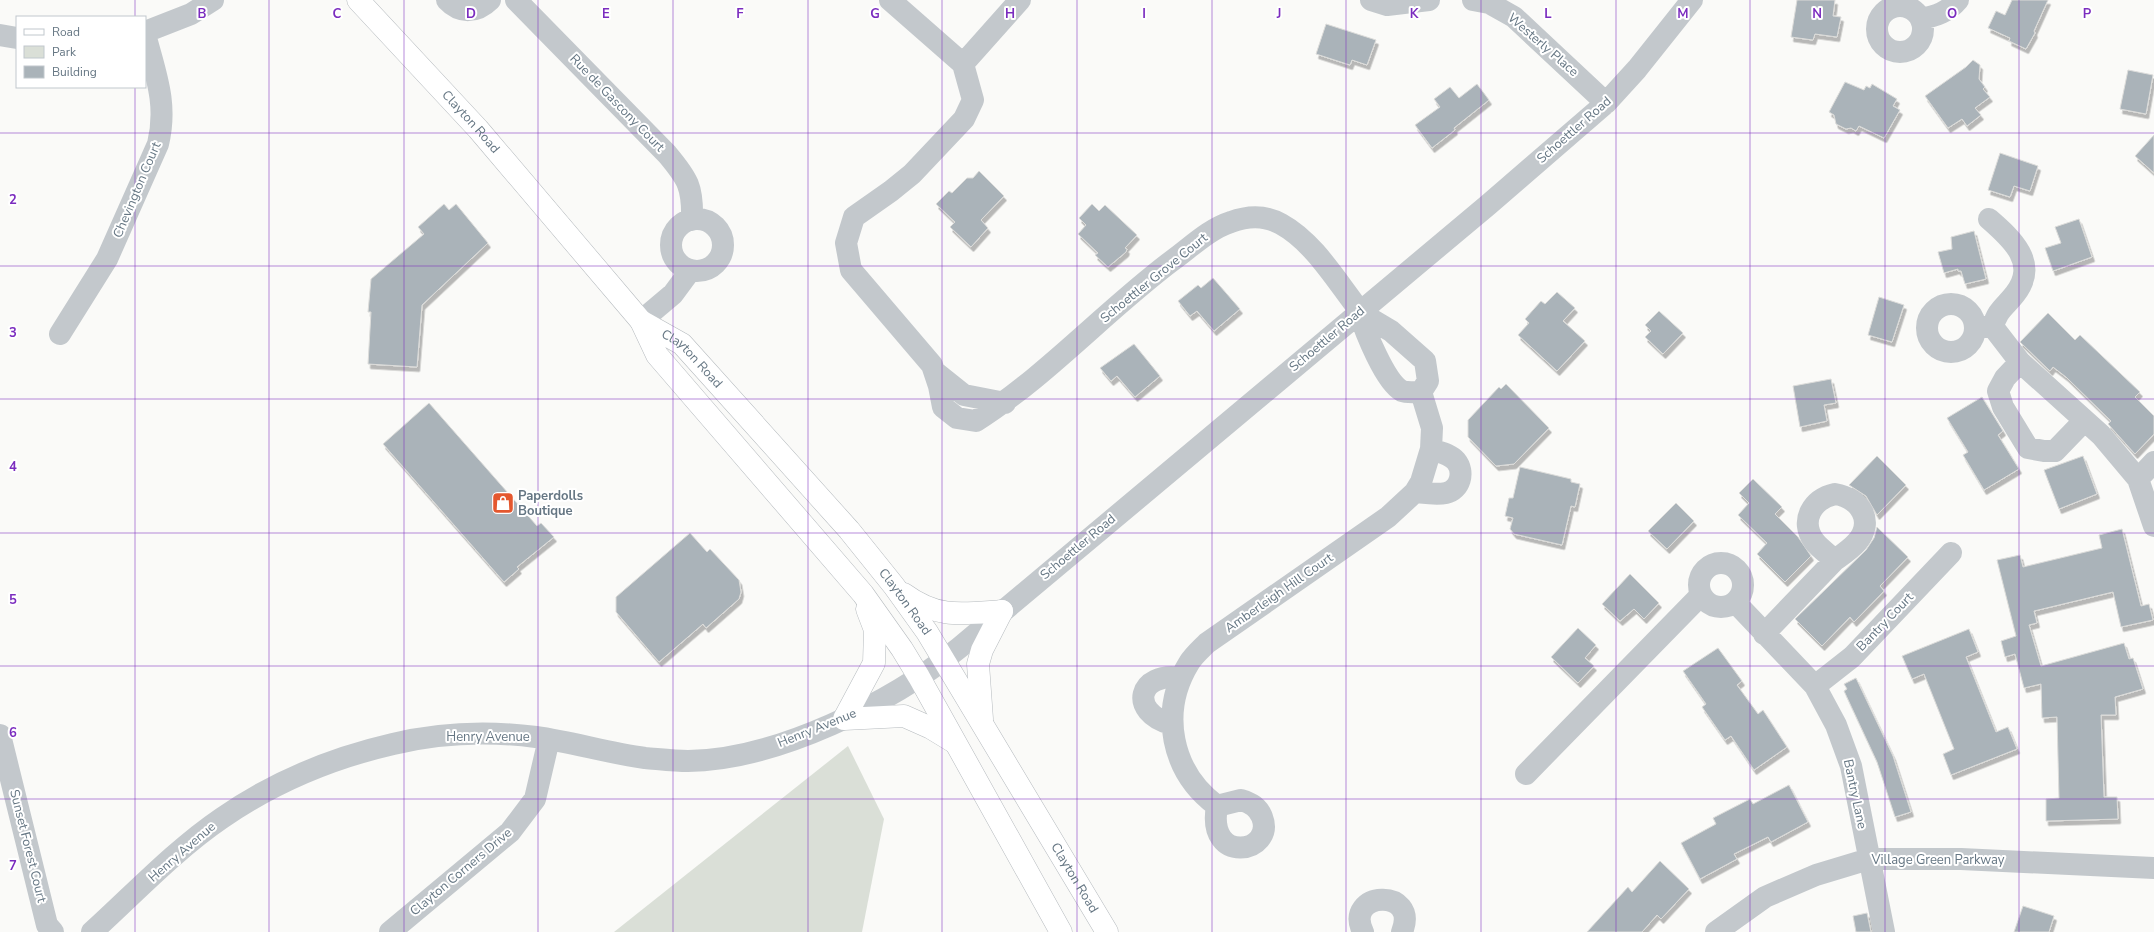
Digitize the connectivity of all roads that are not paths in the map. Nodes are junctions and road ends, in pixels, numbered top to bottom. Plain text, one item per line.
1 (213, 0) edge
2 (358, 0) edge
3 (447, 0) edge
4 (490, 0) edge
5 (516, 0) edge
6 (890, 0) edge
7 (1020, 0) edge
8 (1371, 0) edge
9 (1430, 0) edge
10 (1473, 0) edge
11 (1692, 0) edge
12 (1958, 0) edge
13 (1921, 19) dead end
14 (146, 33) edge
15 (0, 35) edge
16 (146, 37) edge
17 (16, 38) edge
18 (964, 64) junction
19 (1606, 103) junction
20 (1989, 219) dead end
21 (692, 220) junction
22 (690, 271) junction
23 (1359, 312) junction
24 (641, 321) junction
25 (60, 334) dead end
26 (2020, 362) junction
27 (1421, 392) junction
28 (2084, 421) junction
29 (1431, 449) junction
30 (2154, 462) edge
31 (2138, 478) junction
32 (1415, 492) junction
33 (2154, 526) edge
34 (1951, 553) dead end
35 (1835, 560) dead end
36 (894, 586) junction
37 (863, 594) junction
38 (1701, 595) junction
39 (1735, 602) junction
40 (1002, 611) junction
41 (1764, 634) junction
42 (944, 660) junction
43 (919, 677) junction
44 (1181, 678) junction
45 (1815, 686) junction
46 (844, 719) junction
47 (1171, 724) junction
48 (982, 725) junction
49 (0, 736) edge
50 (549, 739) junction
51 (954, 742) junction
52 (1526, 774) dead end
53 (1217, 806) dead end
54 (1869, 859) junction
55 (2154, 868) edge
56 (53, 932) edge
57 (92, 932) edge
58 (390, 932) edge
59 (1061, 932) edge
60 (1106, 932) edge
61 (1363, 932) edge
62 (1402, 932) edge
63 (1716, 932) edge
64 (1884, 932) edge

1 - 14 street
2 - 24 main road, Clayton Road
3 - 4 street
5 - 21 street, Rue de Gascony Court
6 - 18 street
7 - 18 street
8 - 9 street
10 - 19 street, Westerly Place
11 - 19 street, Schoettler Road
12 - 13 street
15 - 17 street
16 - 25 street, Chevington Court
18 - 23 street, Schoettler Grove Court
19 - 23 street, Schoettler Road
20 - 26 street
21 - 22 street
21 - 22 street
22 - 24 street
23 - 27 street
23 - 27 street
23 - 40 street, Schoettler Road
24 - 36 main road, Clayton Road
24 - 37 main road, Clayton Road
26 - 28 street
26 - 28 street
27 - 29 street, Amberleigh Hill Court
28 - 31 street
29 - 32 street, Amberleigh Hill Court
29 - 32 street
30 - 31 street
31 - 33 street
32 - 44 street, Amberleigh Hill Court
34 - 45 street, Bantry Court
35 - 41 street
36 - 40 main road
36 - 42 main road, Clayton Road
37 - 43 main road, Clayton Road
37 - 46 main road
38 - 39 street
38 - 39 street
38 - 52 street
39 - 41 street, Bantry Lane
40 - 42 street, Schoettler Road
40 - 48 main road
41 - 45 street, Bantry Lane
42 - 43 street, Henry Avenue
42 - 48 main road, Clayton Road
43 - 46 street, Henry Avenue
43 - 51 main road, Clayton Road
44 - 47 street, Amberleigh Hill Court
44 - 47 street
45 - 54 street, Bantry Lane
46 - 50 street, Henry Avenue
46 - 51 main road
47 - 53 street, Amberleigh Hill Court
48 - 60 main road, Clayton Road
49 - 56 street, Sunset Forest Court
50 - 57 street, Henry Avenue
50 - 58 street, Clayton Corners Drive
51 - 59 main road, Clayton Road
54 - 55 street, Village Green Parkway
54 - 63 street, Village Green Parkway
54 - 64 street, Bantry Lane
61 - 62 street

